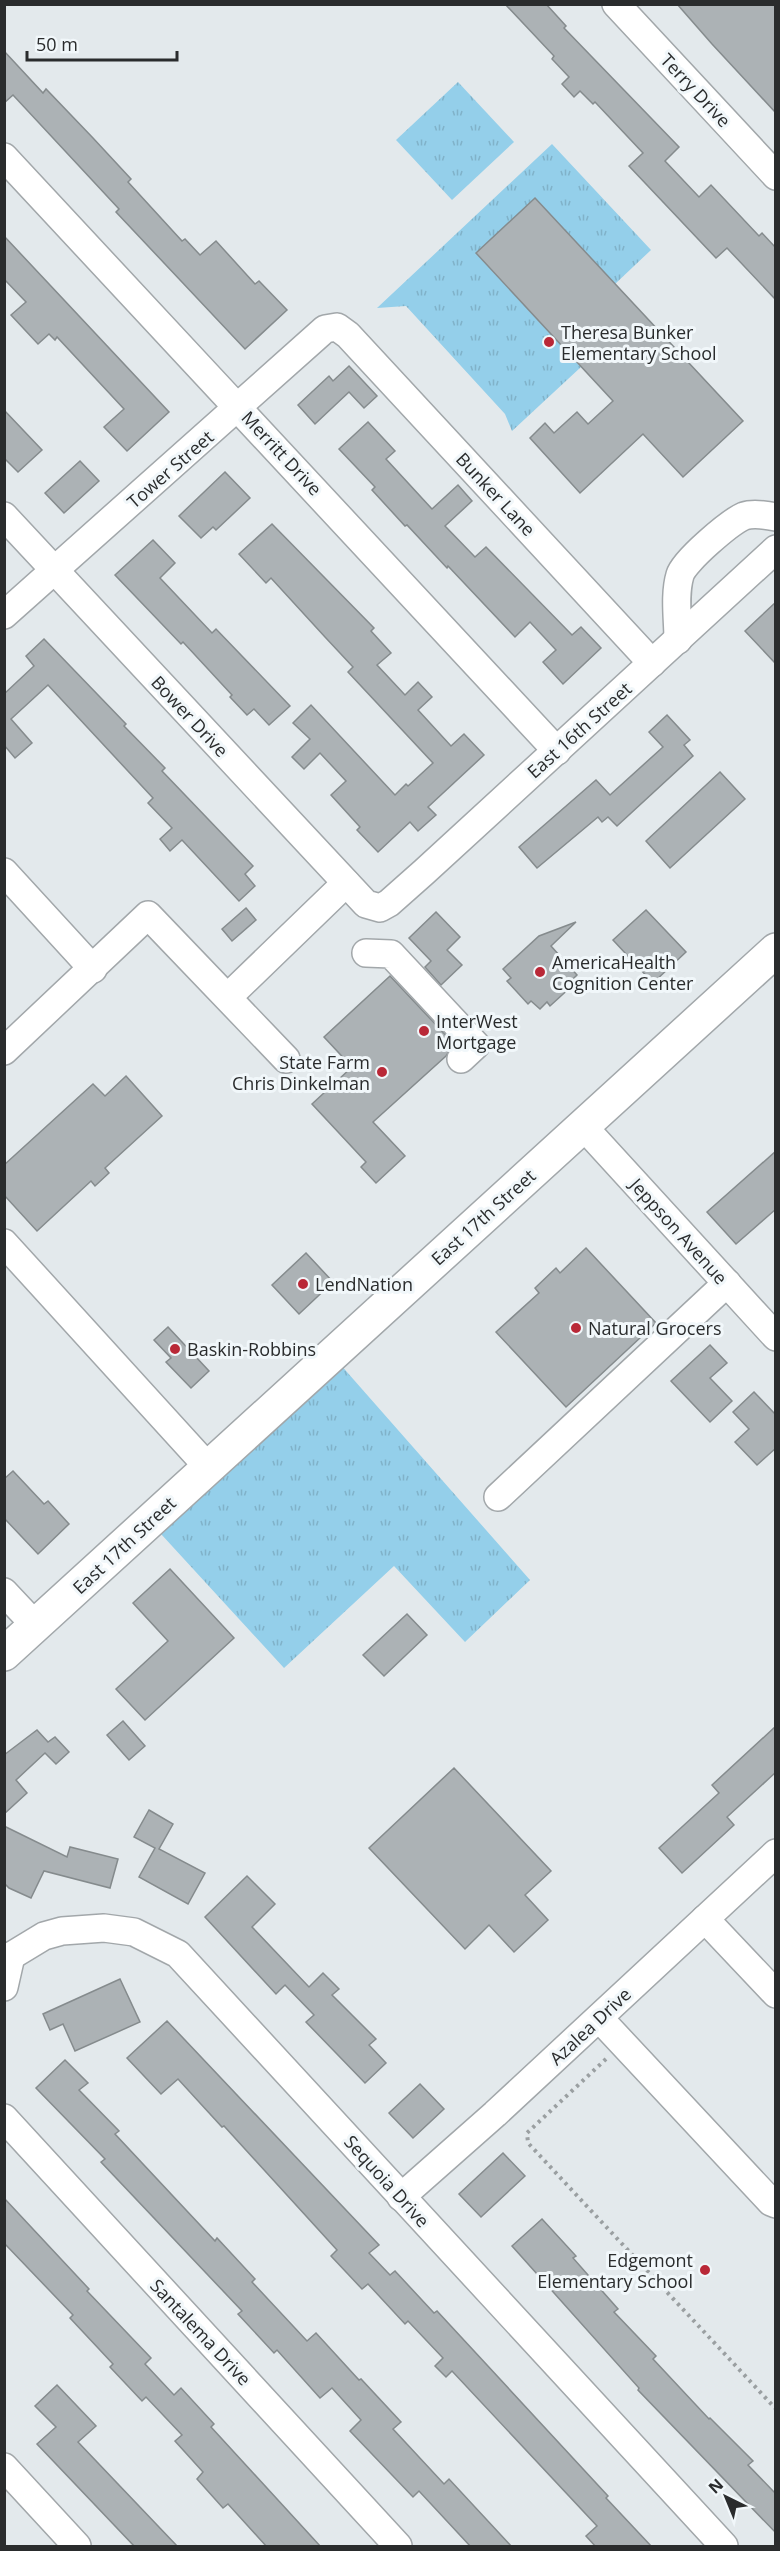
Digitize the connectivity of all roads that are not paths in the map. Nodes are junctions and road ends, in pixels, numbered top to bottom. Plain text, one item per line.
1 (616, 4) edge
2 (4, 157) edge
3 (776, 176) edge
4 (337, 327) joint
5 (239, 408) junction
6 (4, 516) edge
7 (776, 517) edge
8 (776, 549) edge
9 (54, 571) junction
10 (4, 615) edge
11 (678, 640) junction
12 (652, 663) junction
13 (556, 751) junction
14 (4, 872) edge
15 (346, 883) junction
16 (380, 908) joint
17 (776, 950) edge
18 (366, 953) dead end
19 (93, 969) junction
20 (228, 997) junction
21 (4, 1051) edge
22 (286, 1059) dead end
23 (460, 1059) dead end
24 (583, 1126) junction
25 (4, 1243) edge
26 (727, 1283) junction
27 (776, 1337) edge
28 (208, 1467) junction
29 (498, 1497) dead end
30 (4, 1592) edge
31 (36, 1626) junction
32 (4, 1654) edge
33 (776, 1853) edge
34 (705, 1919) junction
35 (8, 1953) edge
36 (4, 1987) edge
37 (776, 1994) edge
38 (599, 2018) junction
39 (4, 2118) edge
40 (401, 2197) junction
41 (776, 2204) edge
42 (4, 2467) edge
43 (76, 2547) edge
44 (398, 2547) edge
45 (724, 2547) edge

1 - 3 street, Terry Drive
2 - 5 street, Merritt Drive
4 - 5 street, Tower Street
4 - 12 street, Bunker Lane
5 - 9 street, Tower Street
5 - 13 street, Merritt Drive
6 - 9 street, Bower Drive
7 - 11 street
8 - 11 street, East 16th Street
9 - 10 street, Tower Street
9 - 15 street, Bower Drive
11 - 12 street, East 16th Street
12 - 13 street, East 16th Street
13 - 16 street, East 16th Street
14 - 19 street
15 - 16 street, Bower Drive
15 - 20 street
17 - 24 main road, East 17th Street
18 - 23 street
19 - 20 street
19 - 21 street
20 - 22 street
24 - 26 street, Jeppson Avenue
24 - 28 main road, East 17th Street
25 - 28 street
26 - 27 street, Jeppson Avenue
26 - 29 street
28 - 31 main road, East 17th Street
30 - 31 street
31 - 32 main road, East 17th Street
33 - 34 street, Azalea Drive
34 - 37 street
34 - 38 street, Azalea Drive
35 - 36 street
35 - 40 street, Sequoia Drive
38 - 40 street, Azalea Drive
38 - 41 street
39 - 44 street, Santalema Drive
40 - 45 street, Sequoia Drive
42 - 43 street

